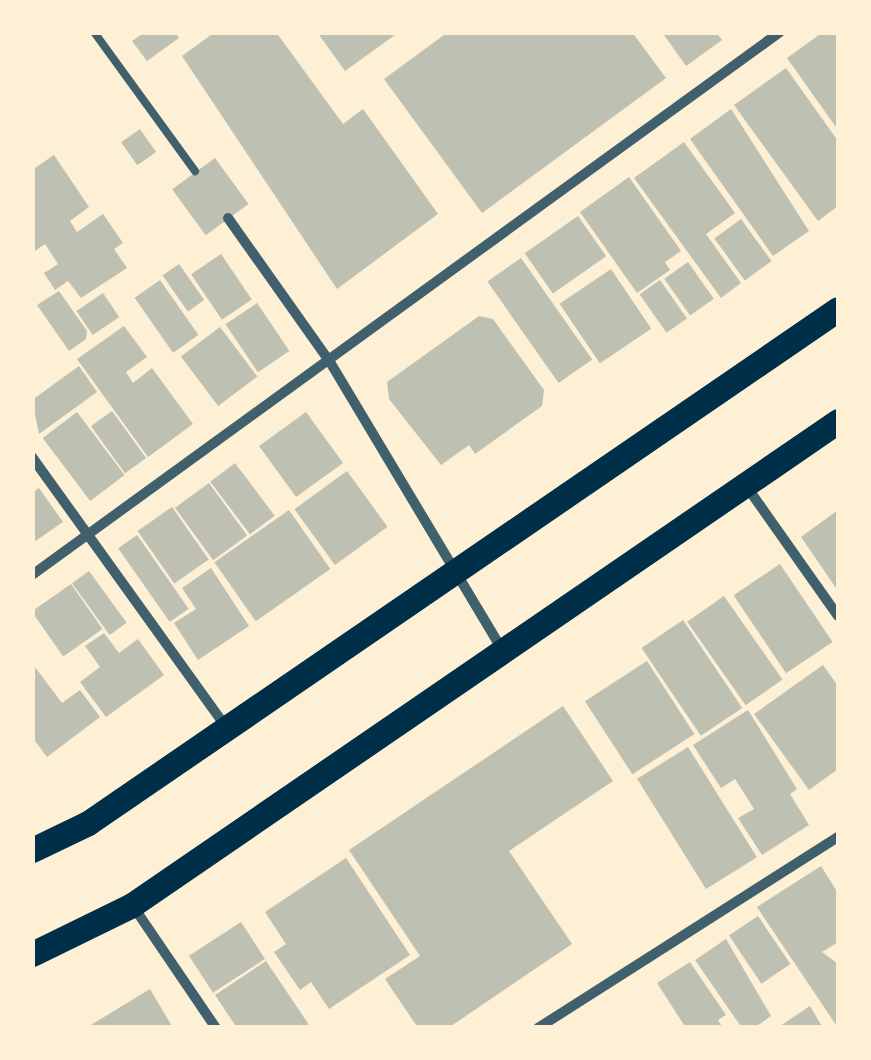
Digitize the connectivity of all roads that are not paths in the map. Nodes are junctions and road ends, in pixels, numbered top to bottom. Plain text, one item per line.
1 (94, 32) edge
2 (780, 32) edge
3 (195, 172) dead end
4 (228, 218) dead end
5 (838, 309) edge
6 (330, 362) junction
7 (838, 421) edge
8 (32, 457) edge
9 (744, 483) junction
10 (88, 535) junction
11 (452, 571) junction
12 (32, 575) edge
13 (838, 616) edge
14 (503, 651) junction
15 (226, 728) junction
16 (838, 836) edge
17 (32, 850) edge
18 (132, 905) junction
19 (32, 954) edge
20 (216, 1028) edge
21 (538, 1028) edge

1 - 3 lane
2 - 6 street
4 - 6 street
5 - 11 main road
6 - 10 street
6 - 11 street
7 - 9 main road
8 - 10 street
9 - 13 street
9 - 14 main road
10 - 12 street
10 - 15 street
11 - 14 street
11 - 15 main road
14 - 18 main road
15 - 17 main road
16 - 21 street
18 - 19 main road
18 - 20 street

